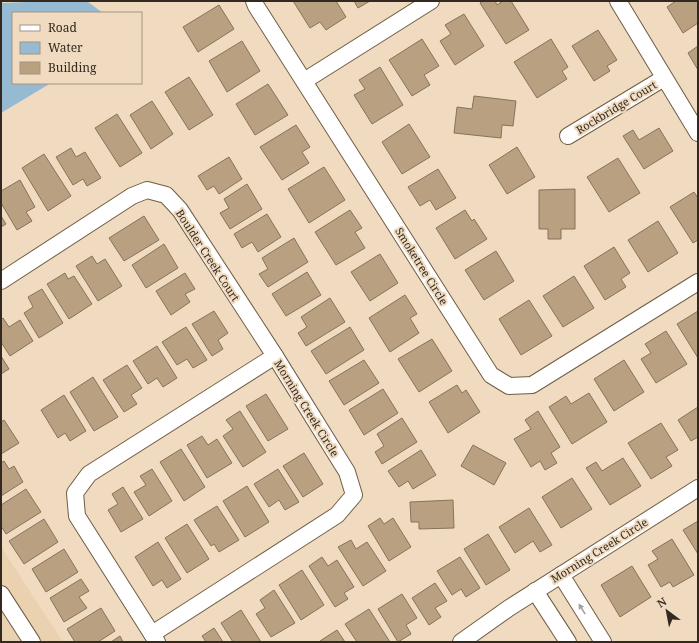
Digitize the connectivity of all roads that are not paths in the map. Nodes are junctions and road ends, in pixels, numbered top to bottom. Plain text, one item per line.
1 (254, 1) edge
2 (431, 1) edge
3 (618, 1) edge
4 (664, 78) junction
5 (304, 81) junction
6 (698, 133) edge
7 (568, 136) dead end
8 (1, 281) edge
9 (698, 282) edge
10 (275, 356) junction
11 (698, 488) edge
12 (560, 575) junction
13 (535, 591) junction
14 (1, 594) edge
15 (154, 638) edge
16 (32, 642) edge
17 (462, 642) edge
18 (568, 642) edge
19 (603, 642) edge

1 - 5 street, Smoketree Circle
2 - 5 street
3 - 4 street
4 - 6 street
4 - 7 street, Rockbridge Court
5 - 9 street, Smoketree Circle
8 - 10 street, Boulder Creek Court
10 - 15 street, Morning Creek Circle
10 - 15 street, Morning Creek Circle
11 - 12 street, Morning Creek Circle
12 - 13 street, Morning Creek Circle
19 -> 12 street
13 - 17 street, Morning Creek Circle
13 - 18 street
14 - 16 street

